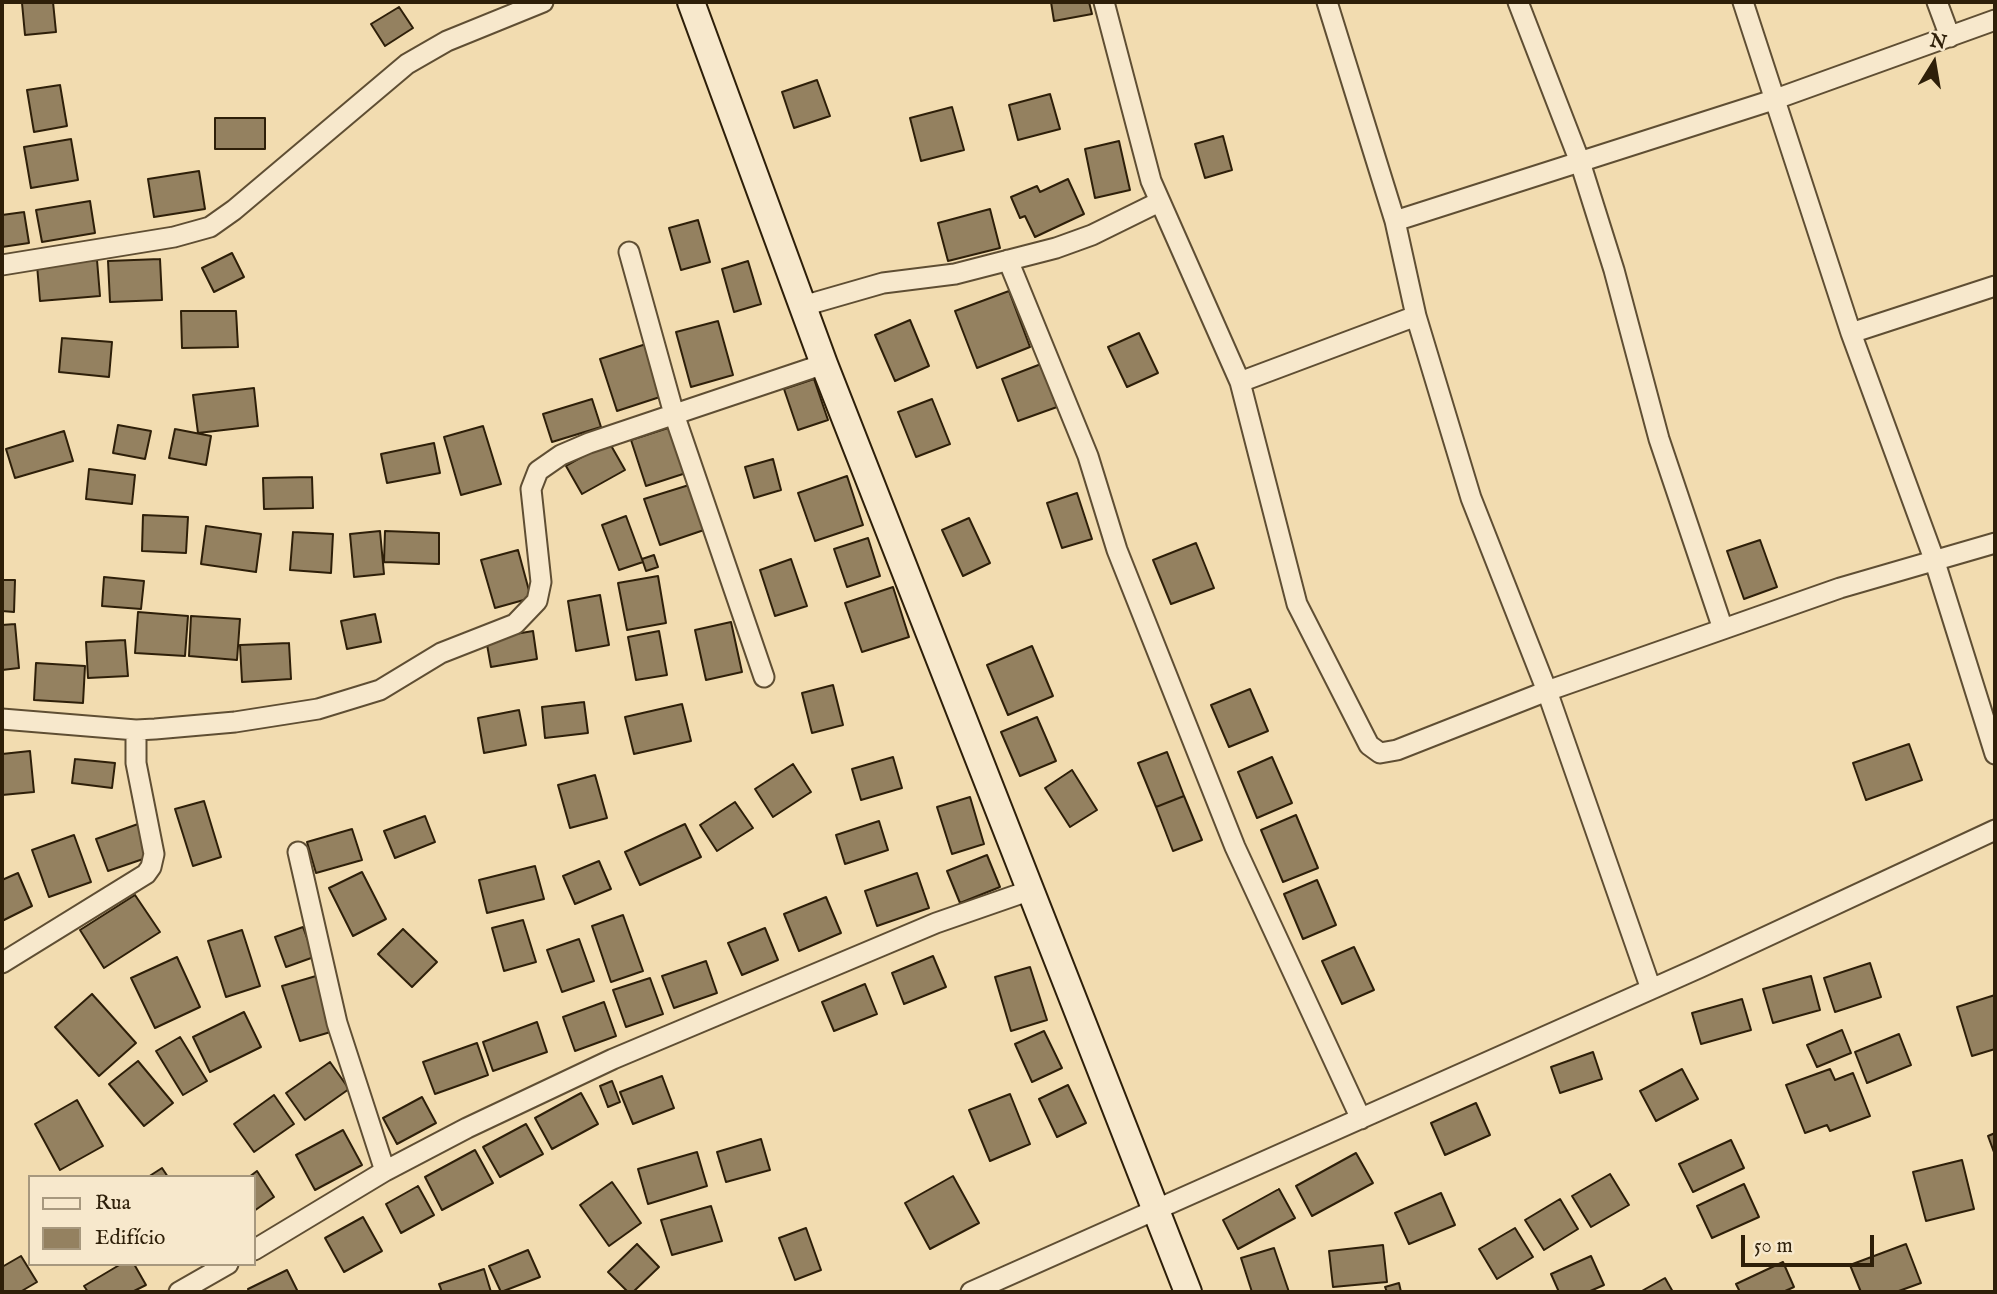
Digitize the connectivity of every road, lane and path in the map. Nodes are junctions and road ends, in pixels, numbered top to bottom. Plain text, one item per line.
1 (544, 2) edge
2 (691, 2) edge
3 (1104, 2) edge
4 (1327, 2) edge
5 (1518, 2) edge
6 (1743, 2) edge
7 (1937, 2) edge
8 (1995, 20) edge
9 (1950, 37) junction
10 (1773, 100) junction
11 (1580, 162) junction
12 (1159, 202) junction
13 (1395, 221) junction
14 (629, 252) dead end
15 (1008, 260) junction
16 (2, 265) edge
17 (1995, 286) edge
18 (803, 306) junction
19 (1416, 316) junction
20 (1851, 333) junction
21 (824, 364) junction
22 (1240, 382) junction
23 (674, 414) junction
24 (1995, 543) edge
25 (1934, 559) junction
26 (1723, 629) junction
27 (764, 677) dead end
28 (1547, 691) junction
29 (2, 719) edge
30 (136, 730) junction
31 (1995, 754) edge
32 (1995, 830) edge
33 (298, 852) dead end
34 (1031, 890) junction
35 (2, 963) edge
36 (1651, 989) junction
37 (1361, 1119) junction
38 (385, 1171) junction
39 (1156, 1212) junction
40 (256, 1249) edge
41 (224, 1266) edge
42 (179, 1292) edge
43 (971, 1292) edge
44 (1188, 1292) edge

1 - 16 street
2 - 18 street
3 - 12 street
4 - 13 street
5 - 11 street
6 - 10 street
7 - 9 street
8 - 9 street
9 - 10 street
10 - 11 street
10 - 20 street
11 - 13 street
11 - 26 street
12 - 15 street
12 - 22 street
13 - 19 street
14 - 23 street
15 - 18 street
15 - 37 street
17 - 20 street
18 - 21 street
19 - 22 street
19 - 28 street
20 - 25 street
21 - 23 street
21 - 34 street
22 - 28 street
23 - 27 street
23 - 30 street
24 - 25 street
25 - 26 street
25 - 31 street
26 - 28 street
28 - 36 street
29 - 30 street
30 - 35 street
32 - 36 street
33 - 38 street
34 - 38 street
34 - 39 street
36 - 37 street
37 - 39 street
38 - 40 street
39 - 43 street
39 - 44 street
41 - 42 street

